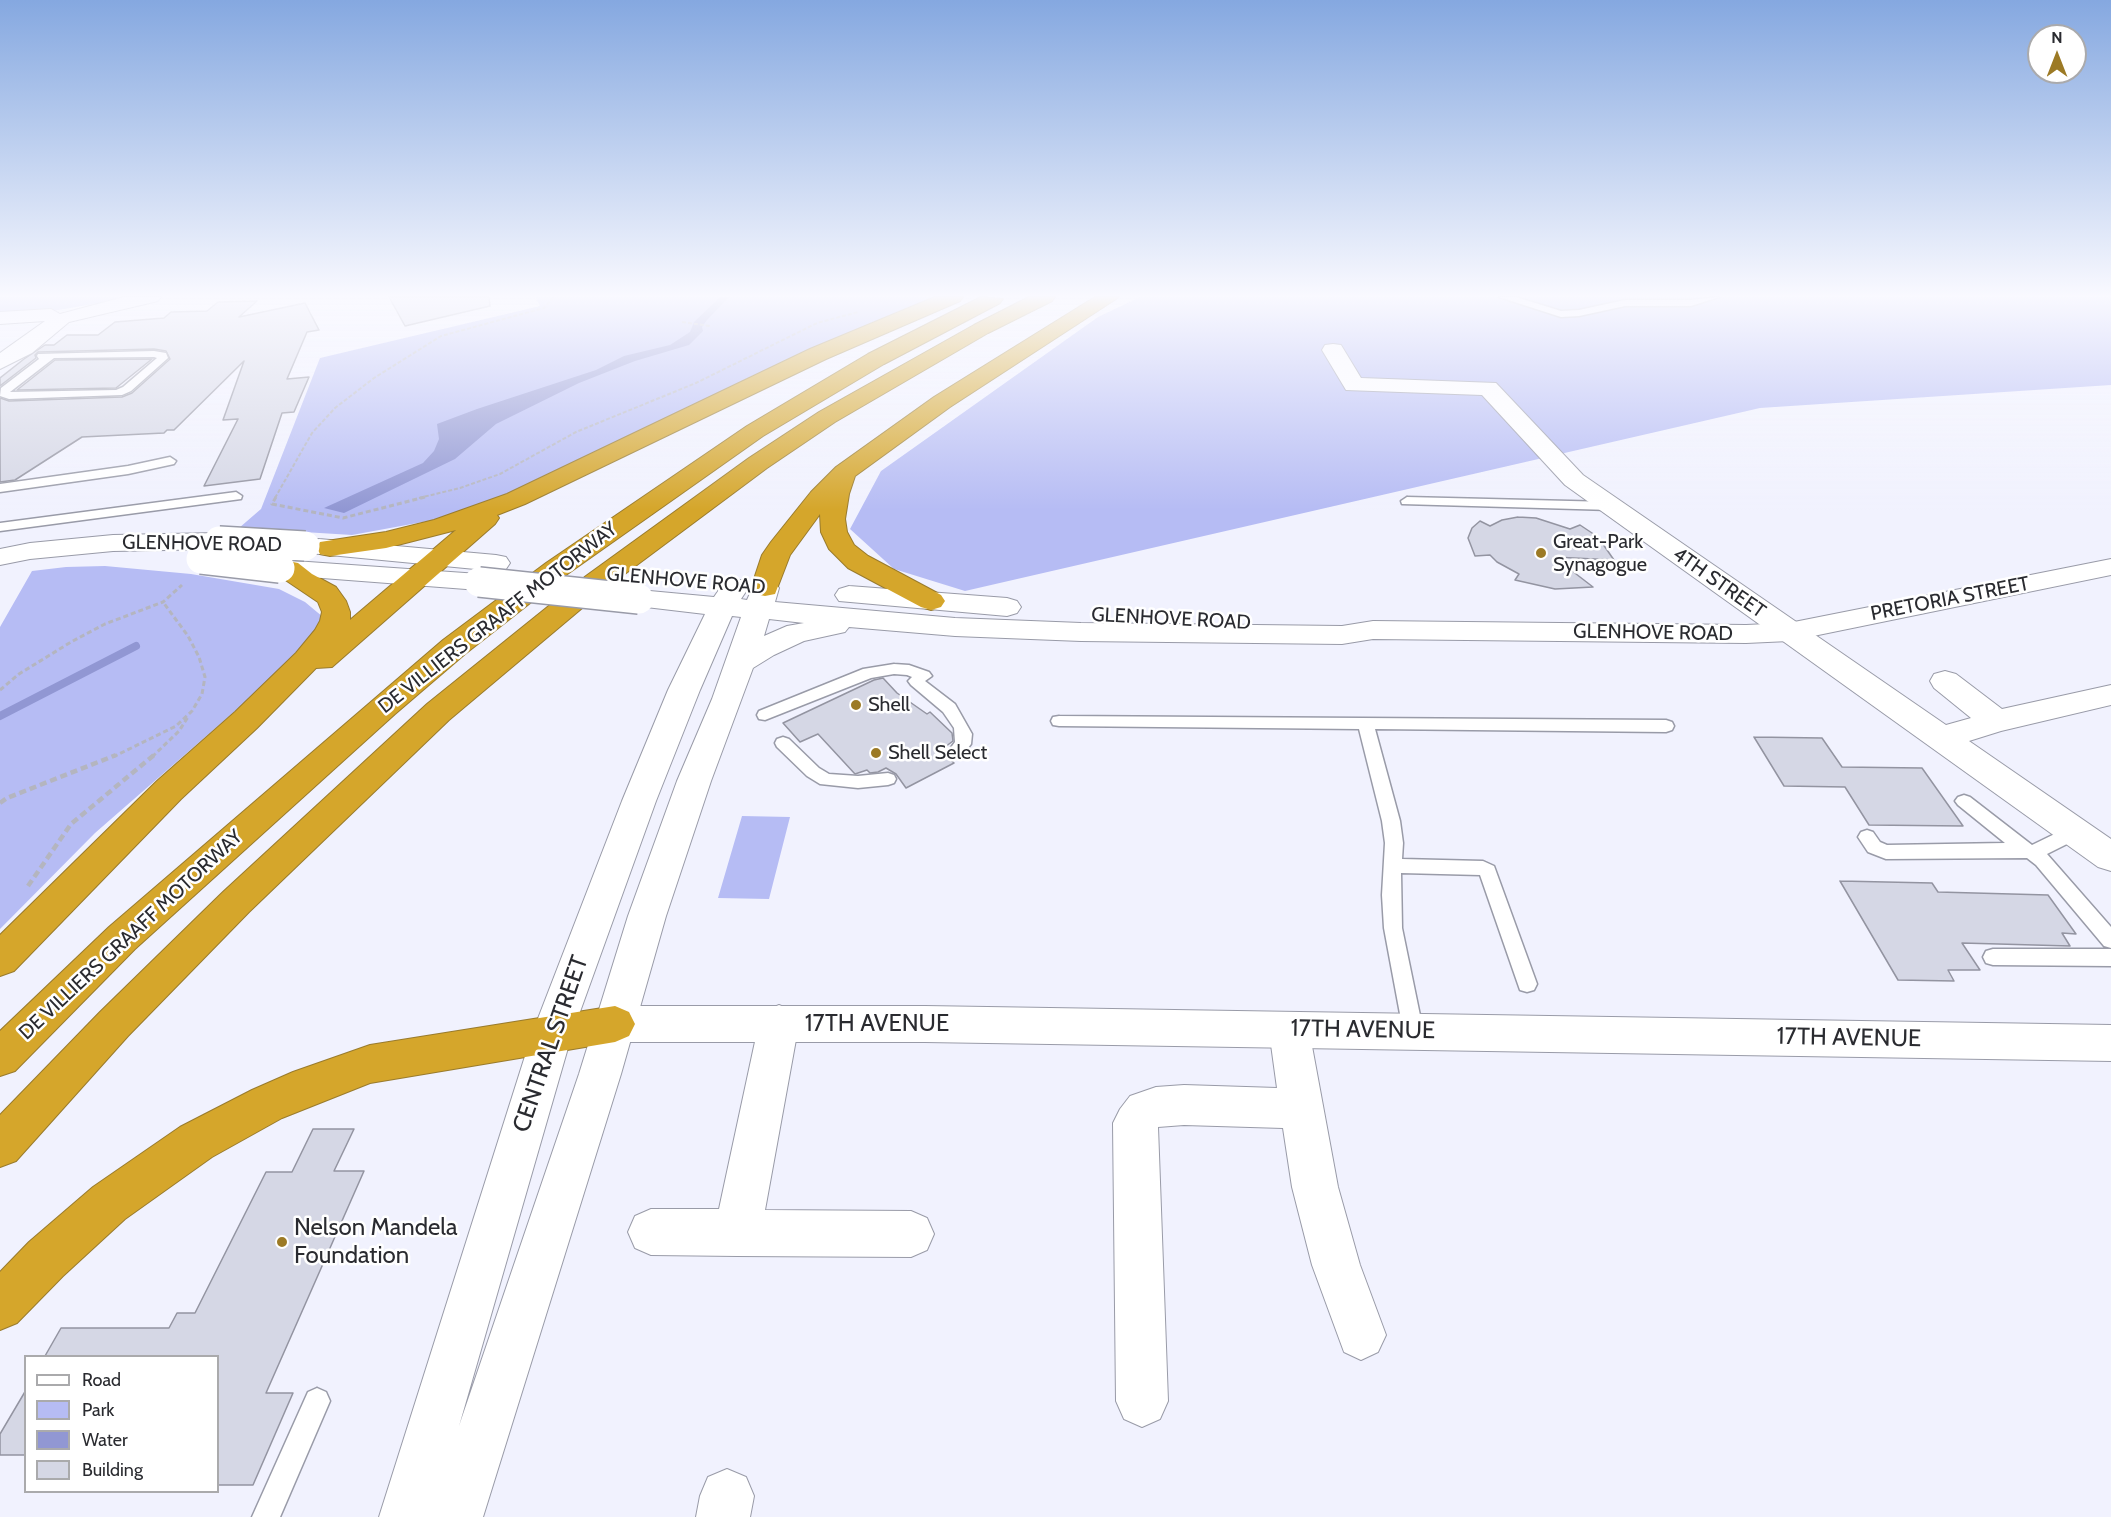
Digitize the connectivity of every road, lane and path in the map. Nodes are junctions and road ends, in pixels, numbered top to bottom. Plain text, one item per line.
1 (32, 368) edge
2 (152, 368) edge
3 (390, 368) edge
4 (727, 368) edge
5 (789, 368) edge
6 (861, 368) edge
7 (913, 368) edge
8 (996, 368) edge
9 (1344, 368) edge
10 (170, 460) dead end
11 (845, 472) junction
12 (0, 488) edge
13 (236, 496) dead end
14 (516, 499) junction
15 (1407, 501) dead end
16 (1611, 506) junction
17 (0, 527) edge
18 (0, 558) edge
19 (301, 558) junction
20 (440, 558) junction
21 (2111, 567) edge
22 (488, 572) junction
23 (416, 578) junction
24 (182, 585) dead end
25 (745, 597) junction
26 (931, 601) junction
27 (163, 602) junction
28 (906, 623) junction
29 (1373, 630) junction
30 (1789, 632) junction
31 (739, 664) junction
32 (1945, 681) dead end
33 (0, 690) edge
34 (2111, 695) edge
35 (192, 711) junction
36 (765, 715) dead end
37 (246, 720) junction
38 (1059, 721) dead end
39 (1996, 721) junction
40 (1365, 724) junction
41 (1666, 726) dead end
42 (1942, 738) junction
43 (783, 743) dead end
44 (955, 753) dead end
45 (888, 779) dead end
46 (1964, 801) dead end
47 (0, 803) edge
48 (2075, 832) junction
49 (1867, 837) dead end
50 (2029, 852) junction
51 (2111, 857) edge
52 (1393, 866) junction
53 (23, 894) dead end
54 (2111, 940) edge
55 (1993, 957) dead end
56 (2111, 957) edge
57 (0, 960) edge
58 (1527, 984) dead end
59 (779, 1023) junction
60 (615, 1024) junction
61 (1290, 1029) junction
62 (1413, 1030) junction
63 (552, 1034) junction
64 (2111, 1043) edge
65 (0, 1058) edge
66 (1301, 1109) junction
67 (0, 1146) edge
68 (651, 1232) dead end
69 (737, 1233) junction
70 (911, 1234) dead end
71 (0, 1306) edge
72 (1361, 1335) dead end
73 (317, 1401) dead end
74 (1142, 1401) dead end
75 (266, 1517) edge
76 (406, 1517) edge
77 (456, 1517) edge

1 - 2 lane
3 - 4 path
5 - 14 highway
6 - 65 highway, DE VILLIERS GRAAFF MOTORWAY
7 - 67 highway
8 - 11 highway
9 - 16 main road, 4TH STREET
10 - 12 lane
11 - 25 highway
11 - 26 highway
13 - 17 lane
14 - 19 highway
14 - 20 highway
15 - 16 lane
16 - 30 main road, 4TH STREET
18 - 19 main road, GLENHOVE ROAD, bridge
19 - 20 main road, GLENHOVE ROAD
19 - 23 main road, GLENHOVE ROAD
19 - 37 highway
20 - 22 main road, GLENHOVE ROAD
20 - 23 highway
21 - 30 main road, PRETORIA STREET
22 - 23 main road, GLENHOVE ROAD
22 - 25 main road, GLENHOVE ROAD, bridge
23 - 37 highway
24 - 27 path
25 - 26 main road, GLENHOVE ROAD
25 - 28 main road, GLENHOVE ROAD
25 - 31 main road
25 - 63 main road, CENTRAL STREET
26 - 29 main road, GLENHOVE ROAD
27 - 33 path
27 - 35 path
28 - 29 main road, GLENHOVE ROAD
28 - 31 main road
29 - 30 main road, GLENHOVE ROAD
30 - 42 main road, 4TH STREET
31 - 60 main road
32 - 39 main road
34 - 39 main road
35 - 47 path
35 - 53 path
36 - 44 lane
37 - 57 highway
38 - 40 lane
39 - 42 main road
40 - 41 lane
40 - 52 lane
42 - 48 main road, 4TH STREET
43 - 45 lane
46 - 50 lane
48 - 50 lane
48 - 51 main road, 4TH STREET
49 - 50 lane
50 - 54 lane
52 - 58 lane
52 - 62 lane
55 - 56 lane
59 - 60 main road, 17TH AVENUE
59 - 61 main road, 17TH AVENUE
59 - 69 main road
60 - 63 highway
60 - 77 main road
61 - 62 main road, 17TH AVENUE
61 - 66 main road
62 - 64 main road, 17TH AVENUE
63 - 71 highway
63 - 76 main road, CENTRAL STREET
66 - 72 main road
66 - 74 main road
68 - 69 main road
69 - 70 main road
73 - 75 lane

